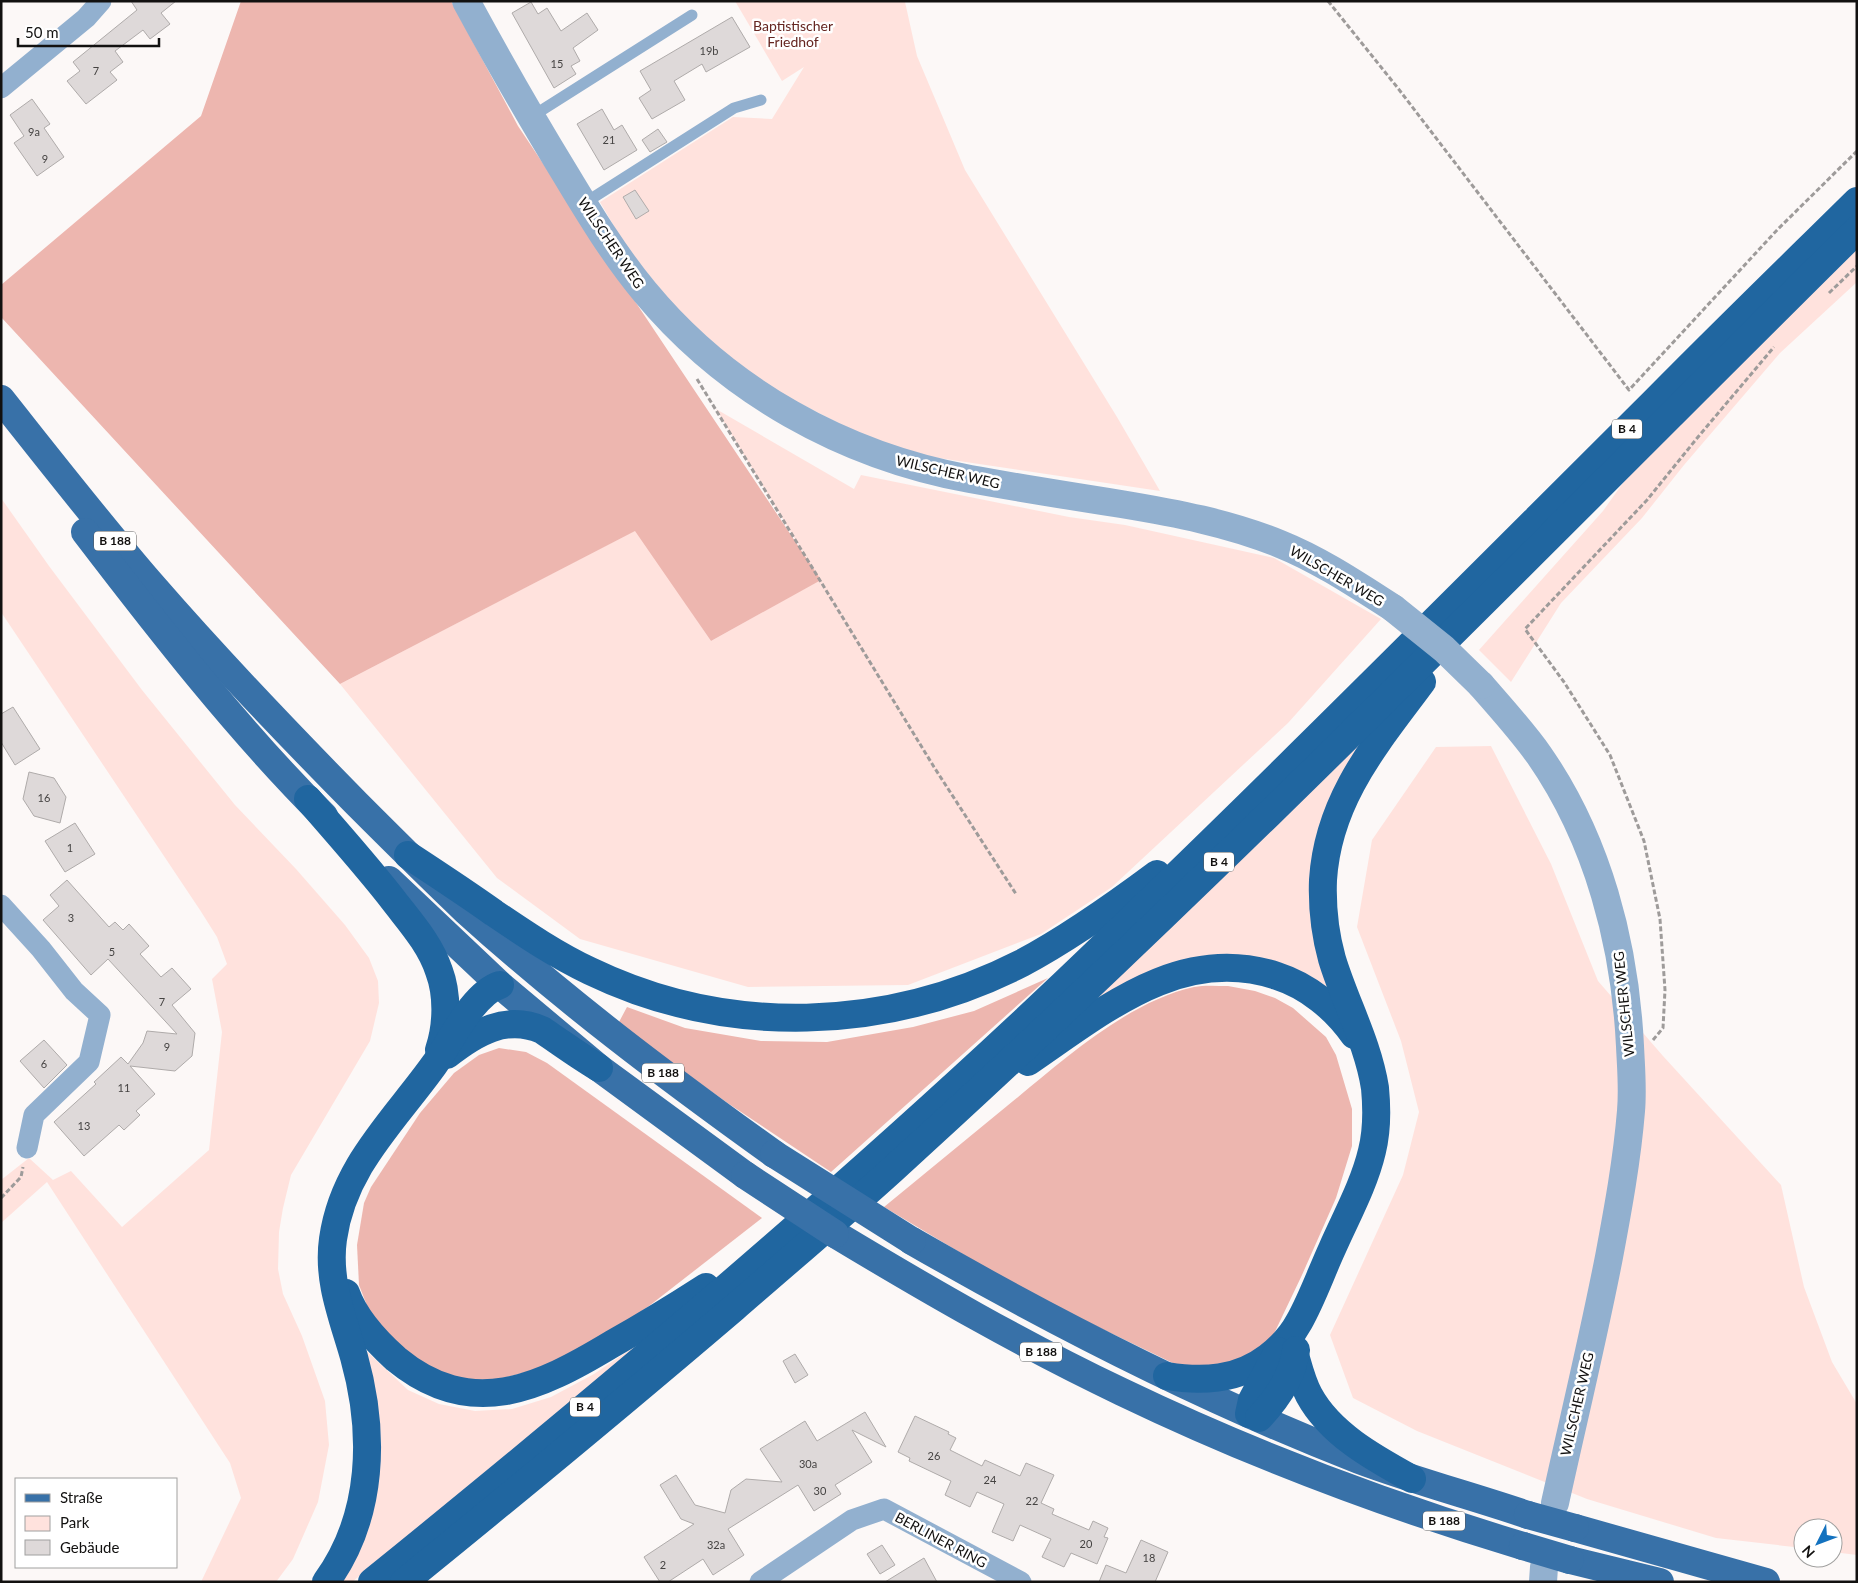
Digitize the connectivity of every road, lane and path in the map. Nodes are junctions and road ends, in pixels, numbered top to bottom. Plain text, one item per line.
1 (101, 1) edge
2 (466, 1) edge
3 (1328, 1) edge
4 (692, 15) dead end
5 (1, 88) edge
6 (761, 100) dead end
7 (531, 117) junction
8 (1857, 151) edge
9 (1857, 201) edge
10 (583, 204) junction
11 (1857, 230) edge
12 (1857, 266) edge
13 (1823, 299) dead end
14 (1777, 344) dead end
15 (693, 373) dead end
16 (1, 399) edge
17 (1, 415) edge
18 (1476, 609) junction
19 (308, 799) junction
20 (1243, 811) junction
21 (408, 855) junction
22 (1016, 894) dead end
23 (1, 905) edge
24 (500, 985) junction
25 (555, 988) junction
26 (1650, 1044) dead end
27 (434, 1065) junction
28 (1370, 1065) junction
29 (599, 1068) junction
30 (957, 1111) junction
31 (27, 1148) joint
32 (1, 1198) edge
33 (337, 1219) junction
34 (795, 1229) junction
35 (1288, 1350) junction
36 (1167, 1376) junction
37 (1252, 1418) junction
38 (1203, 1430) junction
39 (1269, 1457) junction
40 (1412, 1479) junction
41 (1555, 1503) dead end
42 (326, 1582) edge
43 (372, 1582) edge
44 (404, 1582) edge
45 (760, 1582) edge
46 (1021, 1582) edge
47 (1660, 1582) edge
48 (1766, 1582) edge

1 - 5 street
2 - 7 street, WILSCHER WEG
3 - 8 path
4 - 7 lane
6 - 10 lane
7 - 10 street, WILSCHER WEG
9 - 20 highway, B 4
10 - 41 street, WILSCHER WEG, bridge
11 - 18 highway, B 4
12 - 13 path
14 - 26 path
15 - 22 path
16 - 21 main road, B 188
17 - 19 main road, B 188
18 - 28 highway
18 - 30 highway, B 4
19 - 24 main road, B 188
19 - 27 highway
20 - 21 highway
20 - 34 highway, B 4
21 - 25 main road, B 188
23 - 31 street
24 - 25 main road
24 - 27 highway
24 - 29 main road, B 188
25 - 36 main road, B 188, bridge
27 - 29 highway
27 - 33 highway
28 - 30 highway
28 - 35 highway
29 - 38 main road, B 188, bridge
30 - 44 highway, B 4
31 - 32 path
33 - 34 highway
33 - 42 highway
34 - 43 highway, B 4
35 - 36 highway
35 - 37 highway
35 - 40 highway
36 - 37 main road, B 188
37 - 38 main road, B 188
37 - 39 main road
37 - 40 main road, B 188
38 - 39 main road, B 188
39 - 47 main road, B 188, bridge
40 - 48 main road, B 188, bridge
45 - 46 street, BERLINER RING

